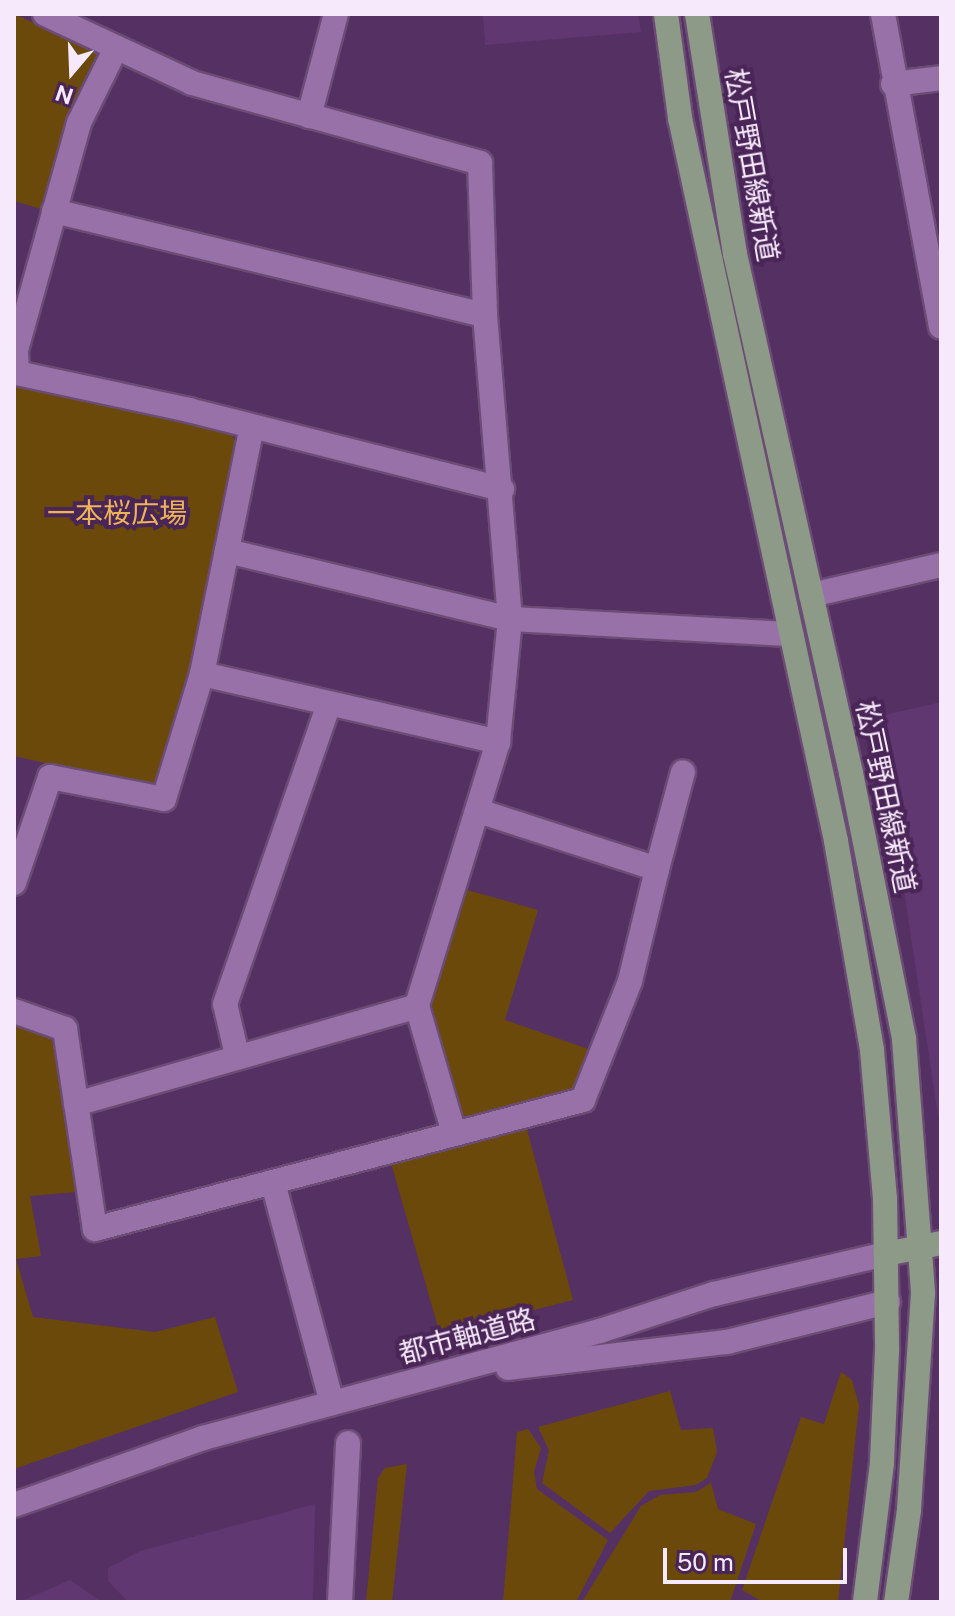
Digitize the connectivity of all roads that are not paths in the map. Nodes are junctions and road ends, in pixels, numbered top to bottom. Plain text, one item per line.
1 (45, 14) edge
2 (336, 14) edge
3 (666, 14) edge
4 (697, 14) edge
5 (883, 14) edge
6 (116, 48) junction
7 (941, 78) edge
8 (893, 84) junction
9 (309, 116) junction
10 (54, 211) junction
11 (932, 241) edge
12 (485, 315) junction
13 (941, 327) edge
14 (252, 427) junction
15 (502, 489) junction
16 (227, 551) junction
17 (941, 565) edge
18 (811, 595) junction
19 (510, 619) junction
20 (790, 634) junction
21 (202, 674) junction
22 (328, 706) junction
23 (498, 742) junction
24 (683, 772) dead end
25 (478, 811) junction
26 (657, 869) junction
27 (14, 883) edge
28 (417, 1006) junction
29 (14, 1011) edge
30 (237, 1055) junction
31 (76, 1104) junction
32 (454, 1133) junction
33 (273, 1183) junction
34 (932, 1245) edge
35 (886, 1254) junction
36 (932, 1290) edge
37 (888, 1302) junction
38 (445, 1374) junction
39 (332, 1403) junction
40 (348, 1443) dead end
41 (14, 1505) edge
42 (340, 1602) edge
43 (865, 1602) edge
44 (896, 1602) edge

1 - 6 street
2 - 9 street
3 - 20 main road, 松戸野田線新道
4 - 18 main road, 松戸野田線新道
5 - 8 street
6 - 9 street
6 - 10 street
7 - 8 street
8 - 11 street
9 - 12 street
10 - 12 street
10 - 14 street
11 - 13 street
12 - 15 street
14 - 15 street
14 - 16 street
15 - 19 street
16 - 19 street
16 - 21 street
17 - 18 street
18 - 34 main road, 松戸野田線新道
19 - 20 street
19 - 23 street
20 - 35 main road, 松戸野田線新道
21 - 22 street
21 - 27 street
22 - 23 street
22 - 30 street
23 - 25 street
24 - 26 street
25 - 26 street
25 - 28 street
26 - 32 street
28 - 30 street
28 - 32 street
29 - 31 street
30 - 31 street
31 - 33 street
32 - 33 street
33 - 39 street
34 - 35 main road, 都市軸道路
34 - 36 main road, 松戸野田線新道
35 - 37 main road, 松戸野田線新道
35 - 38 street, 都市軸道路
36 - 37 main road
36 - 44 main road, 松戸野田線新道
37 - 38 street
37 - 43 main road, 松戸野田線新道
38 - 39 street, 都市軸道路
39 - 41 street, 都市軸道路
40 - 42 street

